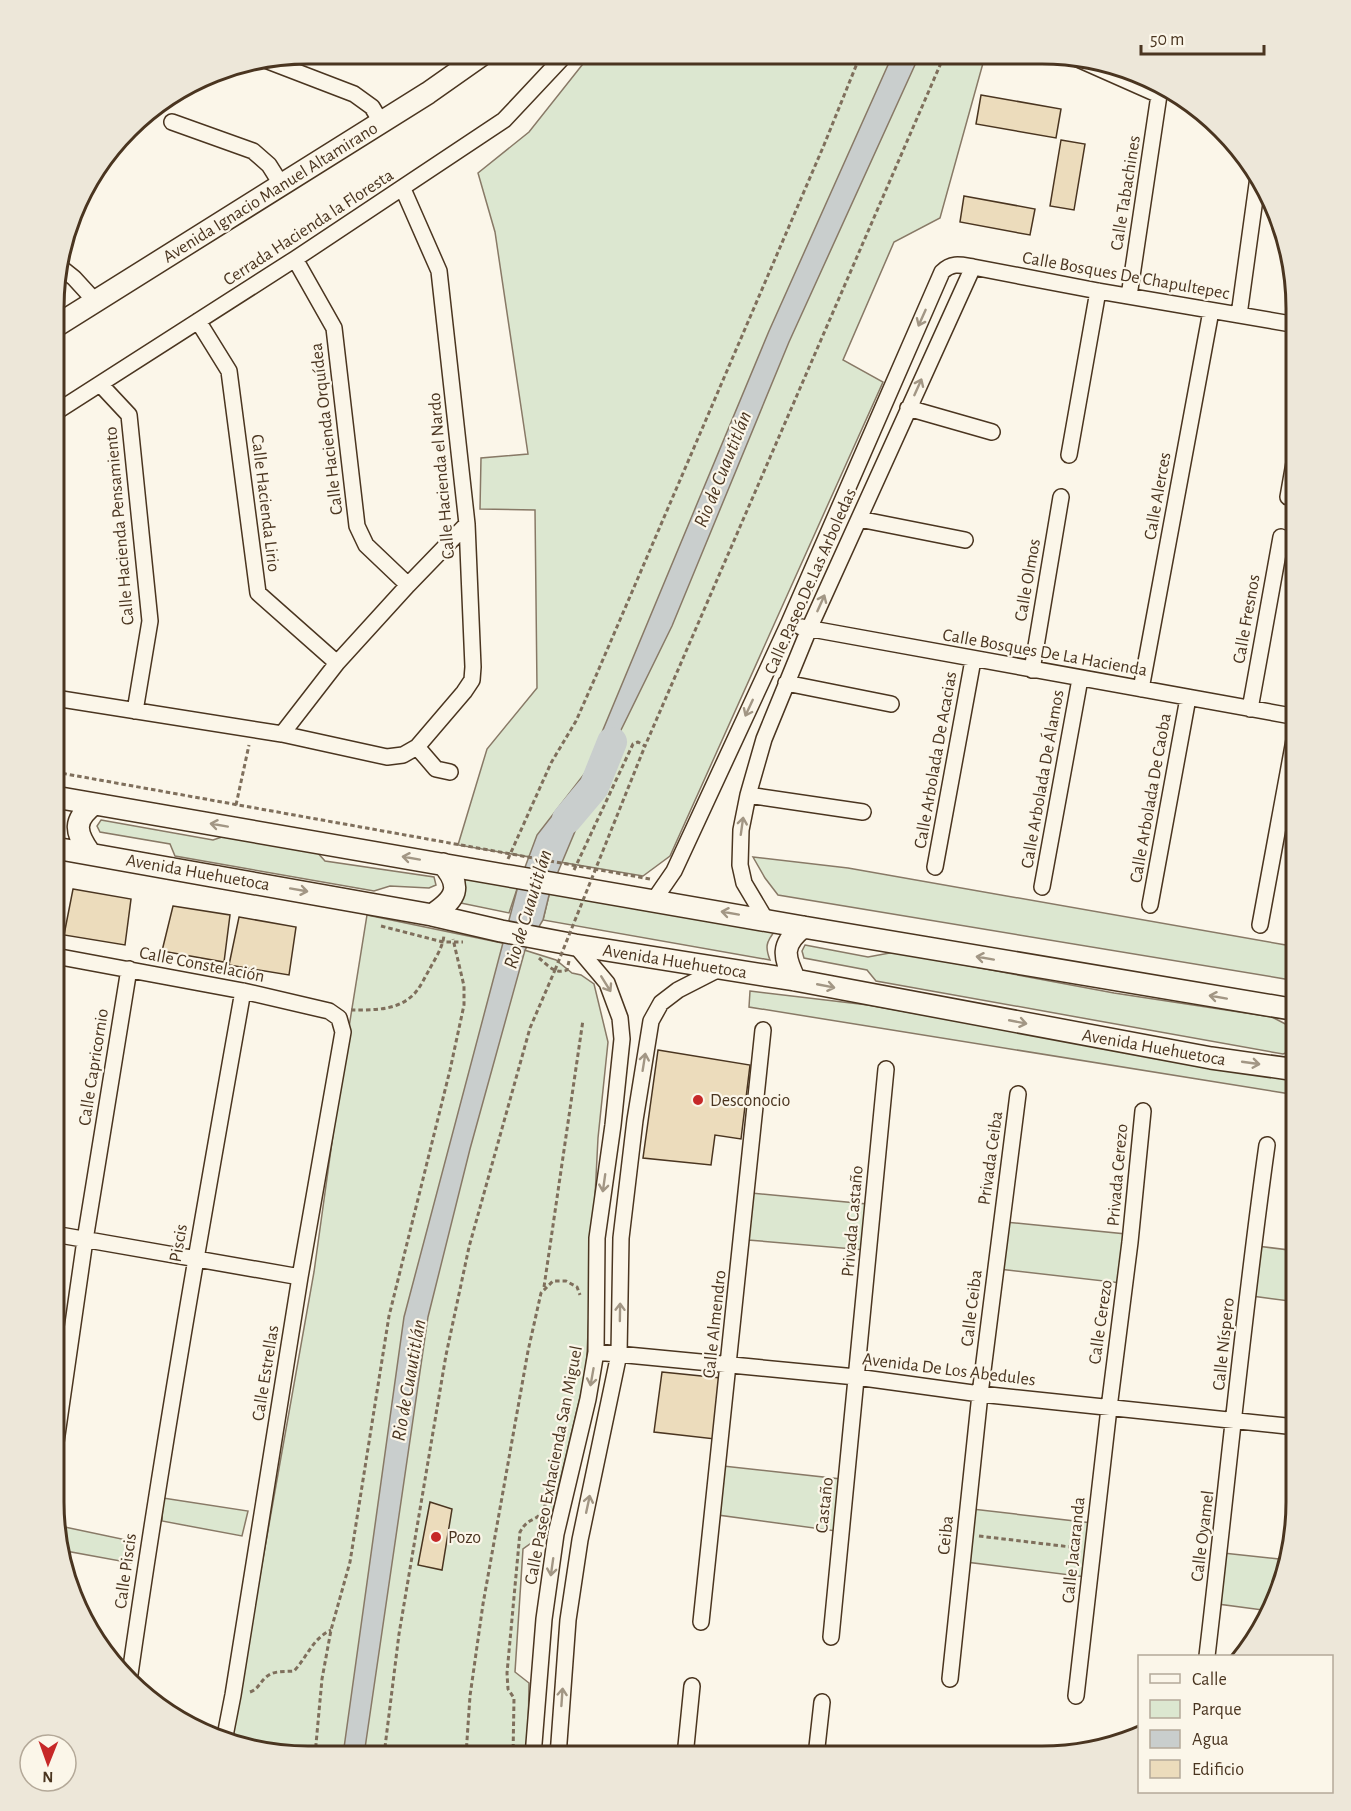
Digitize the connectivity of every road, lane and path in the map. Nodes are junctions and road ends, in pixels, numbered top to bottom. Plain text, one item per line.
1 (468, 64) edge
2 (557, 64) edge
3 (857, 64) edge
4 (941, 64) edge
5 (282, 66) edge
6 (1115, 76) edge
7 (172, 122) dead end
8 (381, 122) junction
9 (281, 184) junction
10 (403, 189) junction
11 (1256, 191) edge
12 (295, 259) junction
13 (948, 266) joint
14 (973, 267) junction
15 (68, 273) edge
16 (1098, 291) junction
17 (1129, 296) junction
18 (96, 302) junction
19 (1211, 310) junction
20 (1239, 315) junction
21 (64, 321) edge
22 (198, 321) junction
23 (1286, 324) edge
24 (100, 384) junction
25 (64, 407) edge
26 (908, 408) junction
27 (992, 432) dead end
28 (1070, 455) dead end
29 (1061, 497) dead end
30 (858, 519) junction
31 (467, 524) junction
32 (1281, 537) dead end
33 (965, 540) dead end
34 (408, 585) junction
35 (788, 625) junction
36 (809, 629) junction
37 (973, 660) junction
38 (337, 663) junction
39 (1032, 670) junction
40 (1080, 679) junction
41 (786, 684) junction
42 (1141, 689) junction
43 (1188, 698) junction
44 (64, 699) edge
45 (891, 704) dead end
46 (1250, 709) junction
47 (135, 711) junction
48 (1286, 715) edge
49 (253, 730) junction
50 (282, 734) junction
51 (645, 746) junction
52 (417, 747) junction
53 (450, 772) dead end
54 (64, 774) edge
55 (1286, 784) edge
56 (748, 795) junction
57 (64, 798) edge
58 (94, 804) junction
59 (236, 805) junction
60 (863, 812) dead end
61 (64, 849) edge
62 (89, 852) junction
63 (443, 864) junction
64 (576, 866) junction
65 (935, 867) dead end
66 (507, 868) junction
67 (567, 885) junction
68 (1042, 887) dead end
69 (659, 891) junction
70 (1150, 905) dead end
71 (443, 917) junction
72 (766, 920) junction
73 (1260, 925) dead end
74 (803, 927) junction
75 (575, 945) junction
76 (538, 947) junction
77 (64, 958) edge
78 (129, 969) junction
79 (719, 969) junction
80 (555, 970) junction
81 (795, 980) junction
82 (243, 991) junction
83 (1286, 1008) edge
84 (334, 1014) junction
85 (583, 1020) dead end
86 (763, 1030) dead end
87 (1286, 1068) edge
88 (886, 1069) dead end
89 (1018, 1094) dead end
90 (1143, 1111) dead end
91 (1267, 1145) dead end
92 (1000, 1227) joint
93 (64, 1236) edge
94 (597, 1238) junction
95 (621, 1238) junction
96 (85, 1240) junction
97 (1130, 1242) joint
98 (195, 1257) junction
99 (300, 1277) junction
100 (544, 1287) junction
101 (580, 1306) dead end
102 (596, 1352) junction
103 (619, 1353) junction
104 (729, 1364) junction
105 (856, 1377) junction
106 (64, 1386) edge
107 (980, 1394) junction
108 (1108, 1408) junction
109 (1235, 1420) junction
110 (1286, 1426) edge
111 (555, 1463) dead end
112 (154, 1502) joint
113 (965, 1534) junction
114 (1093, 1549) junction
115 (701, 1622) dead end
116 (331, 1630) junction
117 (831, 1637) dead end
118 (1207, 1655) edge
119 (131, 1669) edge
120 (950, 1680) dead end
121 (692, 1686) dead end
122 (233, 1695) junction
123 (1076, 1696) dead end
124 (822, 1702) dead end
125 (226, 1732) edge
126 (316, 1746) edge
127 (385, 1746) edge
128 (467, 1746) edge
129 (513, 1746) edge
130 (534, 1746) edge
131 (559, 1746) edge
132 (686, 1746) edge
133 (817, 1746) edge

1 - 8 main road, Avenida Ignacio Manuel Altamirano
2 - 10 street, Cerrada Hacienda la Floresta
3 - 66 path
4 - 51 path
5 - 8 street
6 - 17 street, Calle Tabachines
7 - 9 street
8 - 9 main road, Avenida Ignacio Manuel Altamirano
9 - 18 main road, Avenida Ignacio Manuel Altamirano
10 - 12 street, Cerrada Hacienda la Floresta
10 - 31 street, Calle Hacienda el Nardo
11 - 20 street
12 - 22 street, Cerrada Hacienda la Floresta
12 - 34 street, Calle Hacienda Orquídea
13 - 14 street, Calle Bosques De Chapultepec
13 -> 35 street, Calle Paseo De Las Arboledas
14 - 16 street, Calle Bosques De Chapultepec
26 -> 14 street, Calle Paseo De Las Arboledas
15 - 18 street
16 - 17 street, Calle Bosques De Chapultepec
16 - 28 street
17 - 19 street, Calle Bosques De Chapultepec
18 - 21 main road, Avenida Ignacio Manuel Altamirano
19 - 20 street, Calle Bosques De Chapultepec
19 - 42 street, Calle Alerces
20 - 23 street, Calle Bosques De Chapultepec
22 - 24 street, Cerrada Hacienda la Floresta
22 - 38 street, Calle Hacienda Lirio
24 - 25 street, Cerrada Hacienda la Floresta
24 - 47 street, Calle Hacienda Pensamiento
26 - 27 street
26 - 30 street, Calle Paseo De Las Arboledas
29 - 39 street, Calle Olmos
30 - 33 street
36 -> 30 street, Calle Paseo De Las Arboledas
31 - 34 street
31 - 52 street, Calle Hacienda el Nardo
32 - 46 street, Calle Fresnos
34 - 38 street
35 - 36 street, Calle Bosques De La Hacienda
35 -> 69 street, Calle Paseo De Las Arboledas
36 - 37 street, Calle Bosques De La Hacienda
36 - 41 street, Calle Paseo De Las Arboledas
37 - 39 street, Calle Bosques De La Hacienda
37 - 65 street, Calle Arbolada De Acacias
38 - 50 street
39 - 40 street, Calle Bosques De La Hacienda
40 - 42 street, Calle Bosques De La Hacienda
40 - 68 street, Calle Arbolada De Álamos
41 - 45 street
41 - 56 street, Calle Paseo De Las Arboledas
42 - 43 street, Calle Bosques De La Hacienda
43 - 46 street, Calle Bosques De La Hacienda
43 - 70 street, Calle Arbolada De Caoba
44 - 47 street
46 - 48 street, Calle Bosques De La Hacienda
47 - 49 street
49 - 50 street
49 - 59 path
50 - 52 street
51 - 64 path
51 - 80 path, bridge
52 - 53 street
54 - 59 path
55 - 73 street
56 - 60 street
72 -> 56 street, Calle Paseo De Las Arboledas
57 - 58 main road
58 - 62 main road
63 -> 58 main road
59 - 66 path
61 - 62 main road, Avenida Huehuetoca
62 -> 71 main road, Avenida Huehuetoca
63 - 66 main road
63 - 71 main road
64 - 66 path
64 - 67 path
64 - 69 path
66 - 67 main road
67 - 69 main road
72 -> 69 main road
71 - 76 main road, Avenida Huehuetoca
71 - 84 path
71 - 116 path
72 - 74 main road
74 - 81 main road
83 -> 74 main road
75 - 76 main road, Avenida Huehuetoca
75 - 79 main road, Avenida Huehuetoca
75 -> 94 street, Calle Paseo Exhacienda San Miguel
76 - 80 path
77 - 78 street, Calle Constelación
78 - 82 street, Calle Constelación
78 - 96 street, Calle Capricornio
79 - 81 main road, Avenida Huehuetoca
95 -> 79 street
80 - 127 path
81 -> 87 main road, Avenida Huehuetoca
82 - 84 street, Calle Constelación
82 - 98 street, Piscis
84 - 99 street, Calle Estrellas
85 - 100 path
86 - 104 street, Calle Almendro
88 - 105 street, Privada Castaño
89 - 92 street, Privada Ceiba
90 - 97 street, Privada Cerezo
91 - 109 street, Calle Níspero
92 - 107 street, Calle Ceiba
93 - 96 street
94 - 95 street
94 - 102 street, Calle Paseo Exhacienda San Miguel
103 -> 95 street
96 - 98 street
96 - 106 street, Calle Capricornio
97 - 108 street, Calle Cerezo
98 - 99 street
98 - 112 street, Piscis
99 - 122 street, Calle Estrellas
100 - 101 path
100 - 128 path
102 - 103 street, Avenida De Los Abedules
102 -> 130 street, Calle Paseo Exhacienda San Miguel
103 - 104 street, Avenida De Los Abedules
131 -> 103 street
104 - 105 street, Avenida De Los Abedules
104 - 115 street, Calle Almendro
105 - 107 street, Avenida De Los Abedules
105 - 117 street, Castaño
107 - 108 street, Avenida De Los Abedules
107 - 113 street, Ceiba
108 - 109 street, Avenida De Los Abedules
108 - 114 street, Calle Jacaranda
109 - 110 street, Avenida De Los Abedules
109 - 118 street, Calle Oyamel
111 - 129 path
112 - 119 street, Calle Piscis
113 - 114 path
113 - 120 street, Ceiba
114 - 123 street, Calle Jacaranda
116 - 122 path
116 - 126 path
121 - 132 street
122 - 125 street, Calle Estrellas
124 - 133 street

